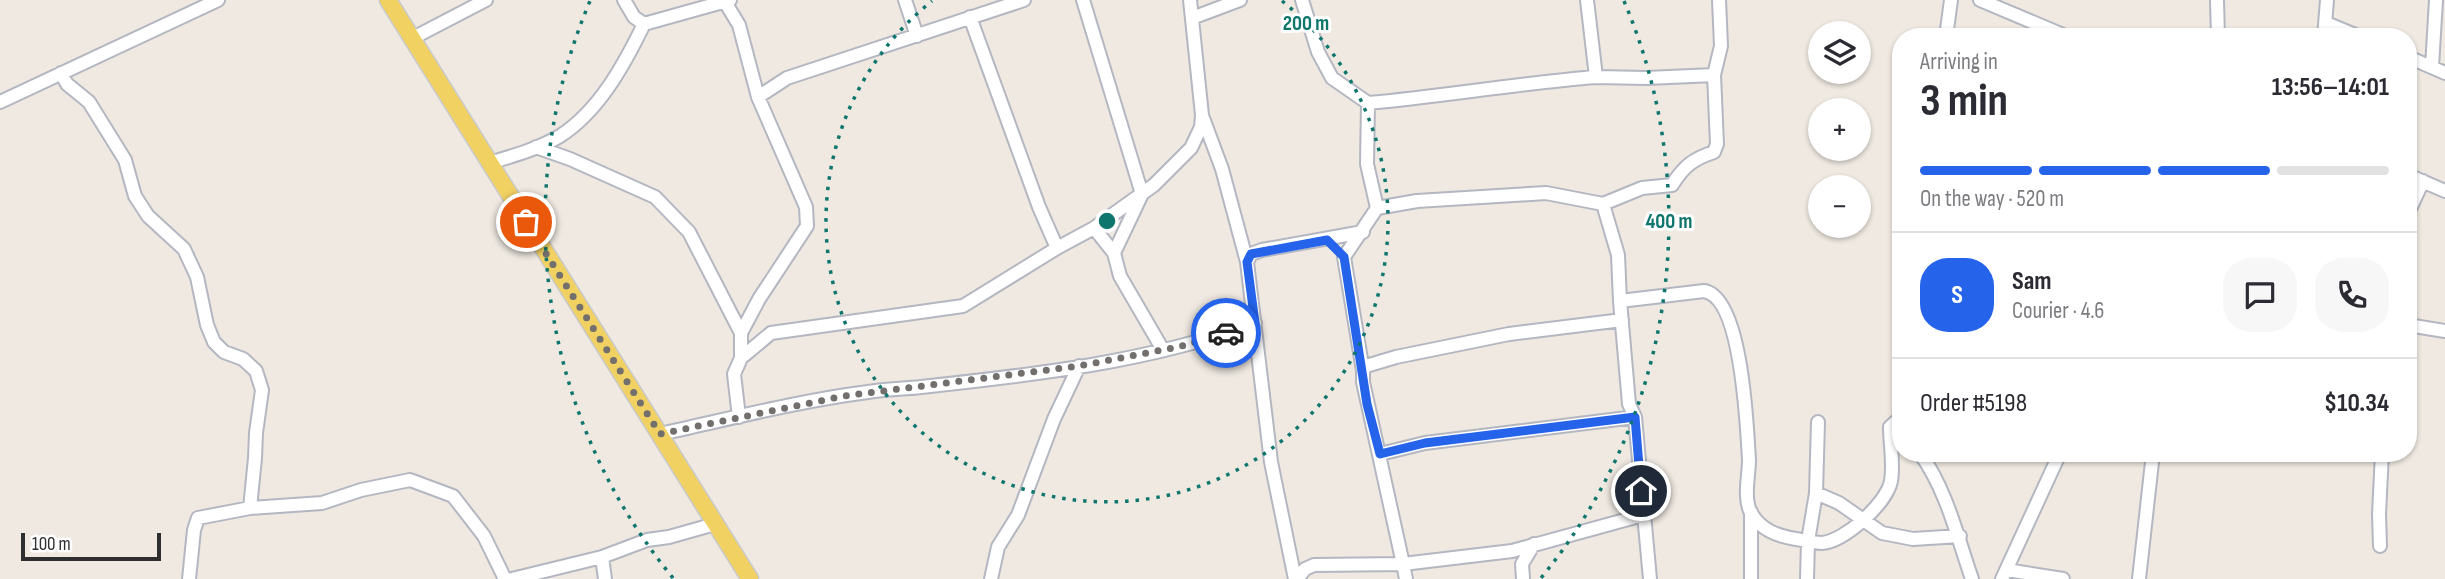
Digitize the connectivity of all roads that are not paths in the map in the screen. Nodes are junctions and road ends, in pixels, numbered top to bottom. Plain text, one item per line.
1 (218, 0) edge
2 (388, 0) edge
3 (486, 0) edge
4 (624, 0) edge
5 (905, 0) edge
6 (1024, 0) edge
7 (1083, 0) edge
8 (1190, 0) edge
9 (1240, 0) edge
10 (1302, 0) edge
11 (1587, 0) edge
12 (1719, 0) edge
13 (1951, 0) edge
14 (1980, 0) edge
15 (2217, 0) edge
16 (2327, 0) edge
17 (2436, 0) edge
18 (728, 1) edge
19 (970, 17) junction
20 (1192, 18) junction
21 (2326, 23) junction
22 (644, 24) junction
23 (1946, 28) edge
24 (2047, 28) edge
25 (2218, 28) edge
26 (2325, 28) edge
27 (2338, 28) edge
28 (917, 36) junction
29 (411, 39) junction
30 (2417, 61) edge
31 (2432, 67) junction
32 (61, 73) junction
33 (2445, 73) edge
34 (1714, 75) junction
35 (1596, 77) junction
36 (758, 97) junction
37 (0, 102) edge
38 (1368, 103) junction
39 (1202, 115) junction
40 (536, 147) junction
41 (489, 163) junction
42 (2417, 179) edge
43 (2423, 181) junction
44 (2445, 191) edge
45 (1142, 194) junction
46 (2417, 194) edge
47 (1603, 204) junction
48 (1377, 208) junction
49 (1094, 228) junction
50 (1363, 232) junction
51 (1327, 240) junction
52 (1057, 248) junction
53 (1114, 253) junction
54 (1344, 257) junction
55 (1247, 262) junction
56 (1620, 301) junction
57 (1622, 320) junction
58 (1255, 323) junction
59 (2417, 326) edge
60 (2445, 331) edge
61 (741, 333) junction
62 (1163, 351) junction
63 (741, 358) junction
64 (1079, 366) junction
65 (1363, 371) junction
66 (1635, 417) junction
67 (739, 418) junction
68 (1818, 422) dead end
69 (1892, 425) edge
70 (660, 434) junction
71 (1380, 454) junction
72 (1927, 462) edge
73 (2055, 462) edge
74 (2151, 462) edge
75 (2382, 462) edge
76 (1816, 494) junction
77 (250, 508) junction
78 (1751, 512) junction
79 (1643, 515) junction
80 (1863, 520) junction
81 (715, 524) junction
82 (1960, 536) junction
83 (1808, 541) junction
84 (1534, 544) junction
85 (2380, 546) dead end
86 (1512, 551) junction
87 (601, 557) junction
88 (1404, 564) junction
89 (1522, 564) junction
90 (2005, 575) edge
91 (189, 579) edge
92 (505, 579) edge
93 (512, 579) edge
94 (605, 579) edge
95 (750, 579) edge
96 (991, 579) edge
97 (1296, 579) edge
98 (1405, 579) edge
99 (1523, 579) edge
100 (1650, 579) edge
101 (1751, 579) edge
102 (1807, 579) edge
103 (1972, 579) edge
104 (2063, 579) edge
105 (2139, 579) edge

1 - 32 street
2 - 29 main road
3 - 29 street
4 - 22 street
5 - 28 street
6 - 19 street
7 - 45 street
8 - 20 street
9 - 20 street
10 - 38 street
11 - 35 street
12 - 34 street
13 - 23 street
14 - 24 street
15 - 25 street
16 - 21 street
17 - 31 street
18 - 22 street
18 - 36 street
19 - 28 street
19 - 52 street
20 - 39 street
21 - 26 street
21 - 27 street
22 - 40 street
28 - 36 street
29 - 41 main road
30 - 31 street
31 - 33 street
32 - 37 street
32 - 77 street
34 - 35 street
34 - 47 street
35 - 38 street
36 - 61 street
38 - 48 street
39 - 45 street
39 - 55 street
40 - 41 street
40 - 61 street
41 - 70 main road
42 - 43 street
43 - 44 street
43 - 46 street
45 - 49 street
45 - 53 street
47 - 48 street
47 - 56 street
48 - 50 street
49 - 52 street
49 - 53 street
50 - 51 street
50 - 54 street
51 - 54 street
51 - 55 street
52 - 63 street
53 - 62 street
54 - 65 street
55 - 58 street
56 - 57 street
56 - 78 street
57 - 65 street
57 - 66 street
58 - 62 street
58 - 97 street
59 - 60 street
61 - 63 street
62 - 64 street
63 - 67 street
64 - 67 street
64 - 96 street
65 - 71 street
66 - 71 street
66 - 79 street
67 - 70 street
68 - 76 street
69 - 80 street
70 - 81 main road
71 - 88 street
72 - 82 street
73 - 90 street
74 - 105 street
75 - 85 street
76 - 80 street
76 - 83 street
77 - 91 street
77 - 92 street
78 - 83 street
78 - 101 street
79 - 84 street
79 - 100 street
80 - 82 street
80 - 83 street
81 - 87 street
81 - 95 main road
82 - 103 street
83 - 102 street
84 - 86 street
84 - 89 street
86 - 88 street
86 - 89 street
87 - 93 street
87 - 94 street
88 - 97 street
88 - 98 street
89 - 99 street
90 - 104 street

